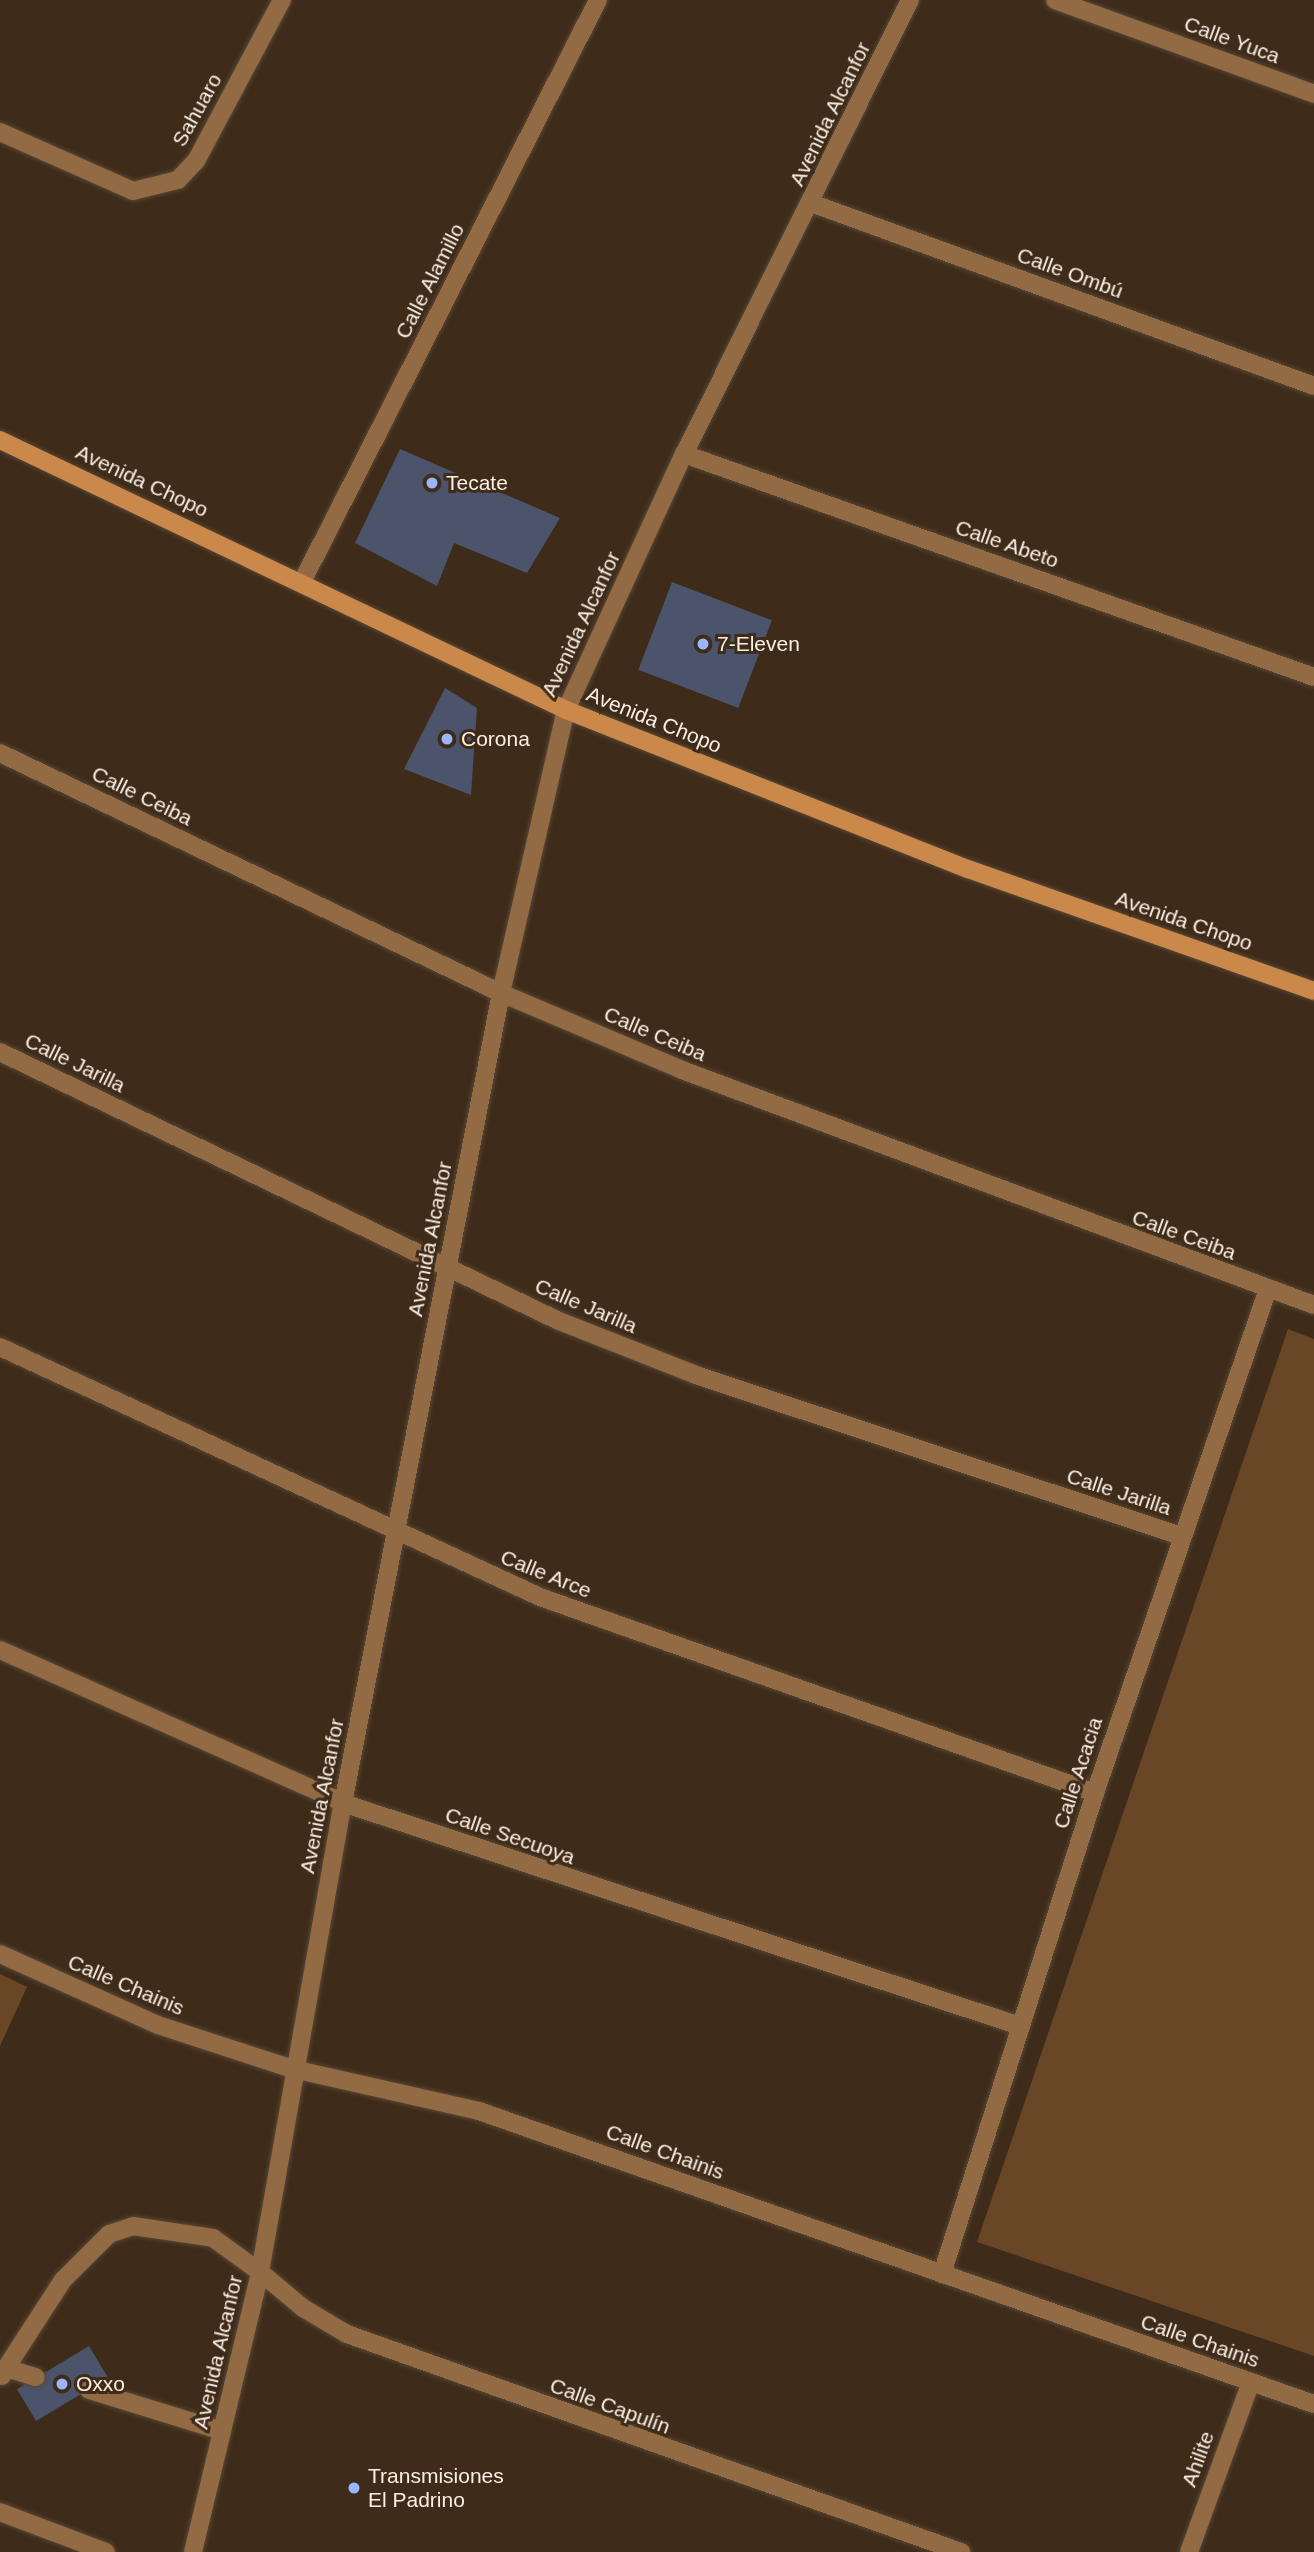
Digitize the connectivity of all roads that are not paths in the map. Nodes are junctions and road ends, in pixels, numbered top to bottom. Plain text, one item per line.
1 (282, 0) edge
2 (598, 0) edge
3 (910, 0) edge
4 (1055, 0) edge
5 (1314, 94) edge
6 (0, 132) edge
7 (811, 203) junction
8 (1314, 386) edge
9 (0, 440) edge
10 (684, 454) junction
11 (302, 582) junction
12 (1314, 677) edge
13 (566, 710) junction
14 (0, 753) edge
15 (1314, 991) edge
16 (501, 993) junction
17 (0, 1052) edge
18 (448, 1269) junction
19 (1268, 1289) junction
20 (1314, 1305) edge
21 (0, 1347) edge
22 (395, 1535) junction
23 (1181, 1536) junction
24 (0, 1650) edge
25 (1095, 1793) junction
26 (343, 1803) junction
27 (0, 1954) edge
28 (1020, 2026) junction
29 (293, 2069) junction
30 (260, 2272) junction
31 (942, 2274) junction
32 (3, 2374) edge
33 (36, 2377) dead end
34 (1251, 2382) junction
35 (89, 2390) dead end
36 (1314, 2404) edge
37 (222, 2431) junction
38 (0, 2512) edge
39 (106, 2552) edge
40 (193, 2552) edge
41 (961, 2552) edge
42 (1189, 2552) edge

1 - 6 street, Sahuaro
2 - 11 street, Calle Alamillo
3 - 7 street, Avenida Alcanfor
4 - 5 street, Calle Yuca
7 - 8 street, Calle Ombú
7 - 10 street, Avenida Alcanfor
9 - 11 street, Avenida Chopo
10 - 12 street, Calle Abeto
10 - 13 street, Avenida Alcanfor
11 - 13 street, Avenida Chopo
13 - 15 street, Avenida Chopo
13 - 16 street, Avenida Alcanfor
14 - 16 street, Calle Ceiba
16 - 18 street, Avenida Alcanfor
16 - 19 street, Calle Ceiba
17 - 18 street, Calle Jarilla
18 - 22 street, Avenida Alcanfor
18 - 23 street, Calle Jarilla
19 - 20 street, Calle Ceiba
19 - 23 street, Calle Acacia
21 - 22 street, Calle Arce
22 - 25 street, Calle Arce
22 - 26 street, Avenida Alcanfor
23 - 25 street, Calle Acacia
24 - 26 street, Calle Secuoya
25 - 28 street, Calle Acacia
26 - 28 street, Calle Secuoya
26 - 29 street, Avenida Alcanfor
27 - 29 street, Calle Chainis
28 - 31 street, Calle Acacia
29 - 30 street, Avenida Alcanfor
29 - 31 street, Calle Chainis
30 - 32 street, Calle Capulín
30 - 37 street, Avenida Alcanfor
30 - 41 street, Calle Capulín
31 - 34 street, Calle Chainis
32 - 33 street
34 - 36 street, Calle Chainis
34 - 42 street, Ahilite
35 - 37 street
37 - 40 street, Avenida Alcanfor
38 - 39 street

